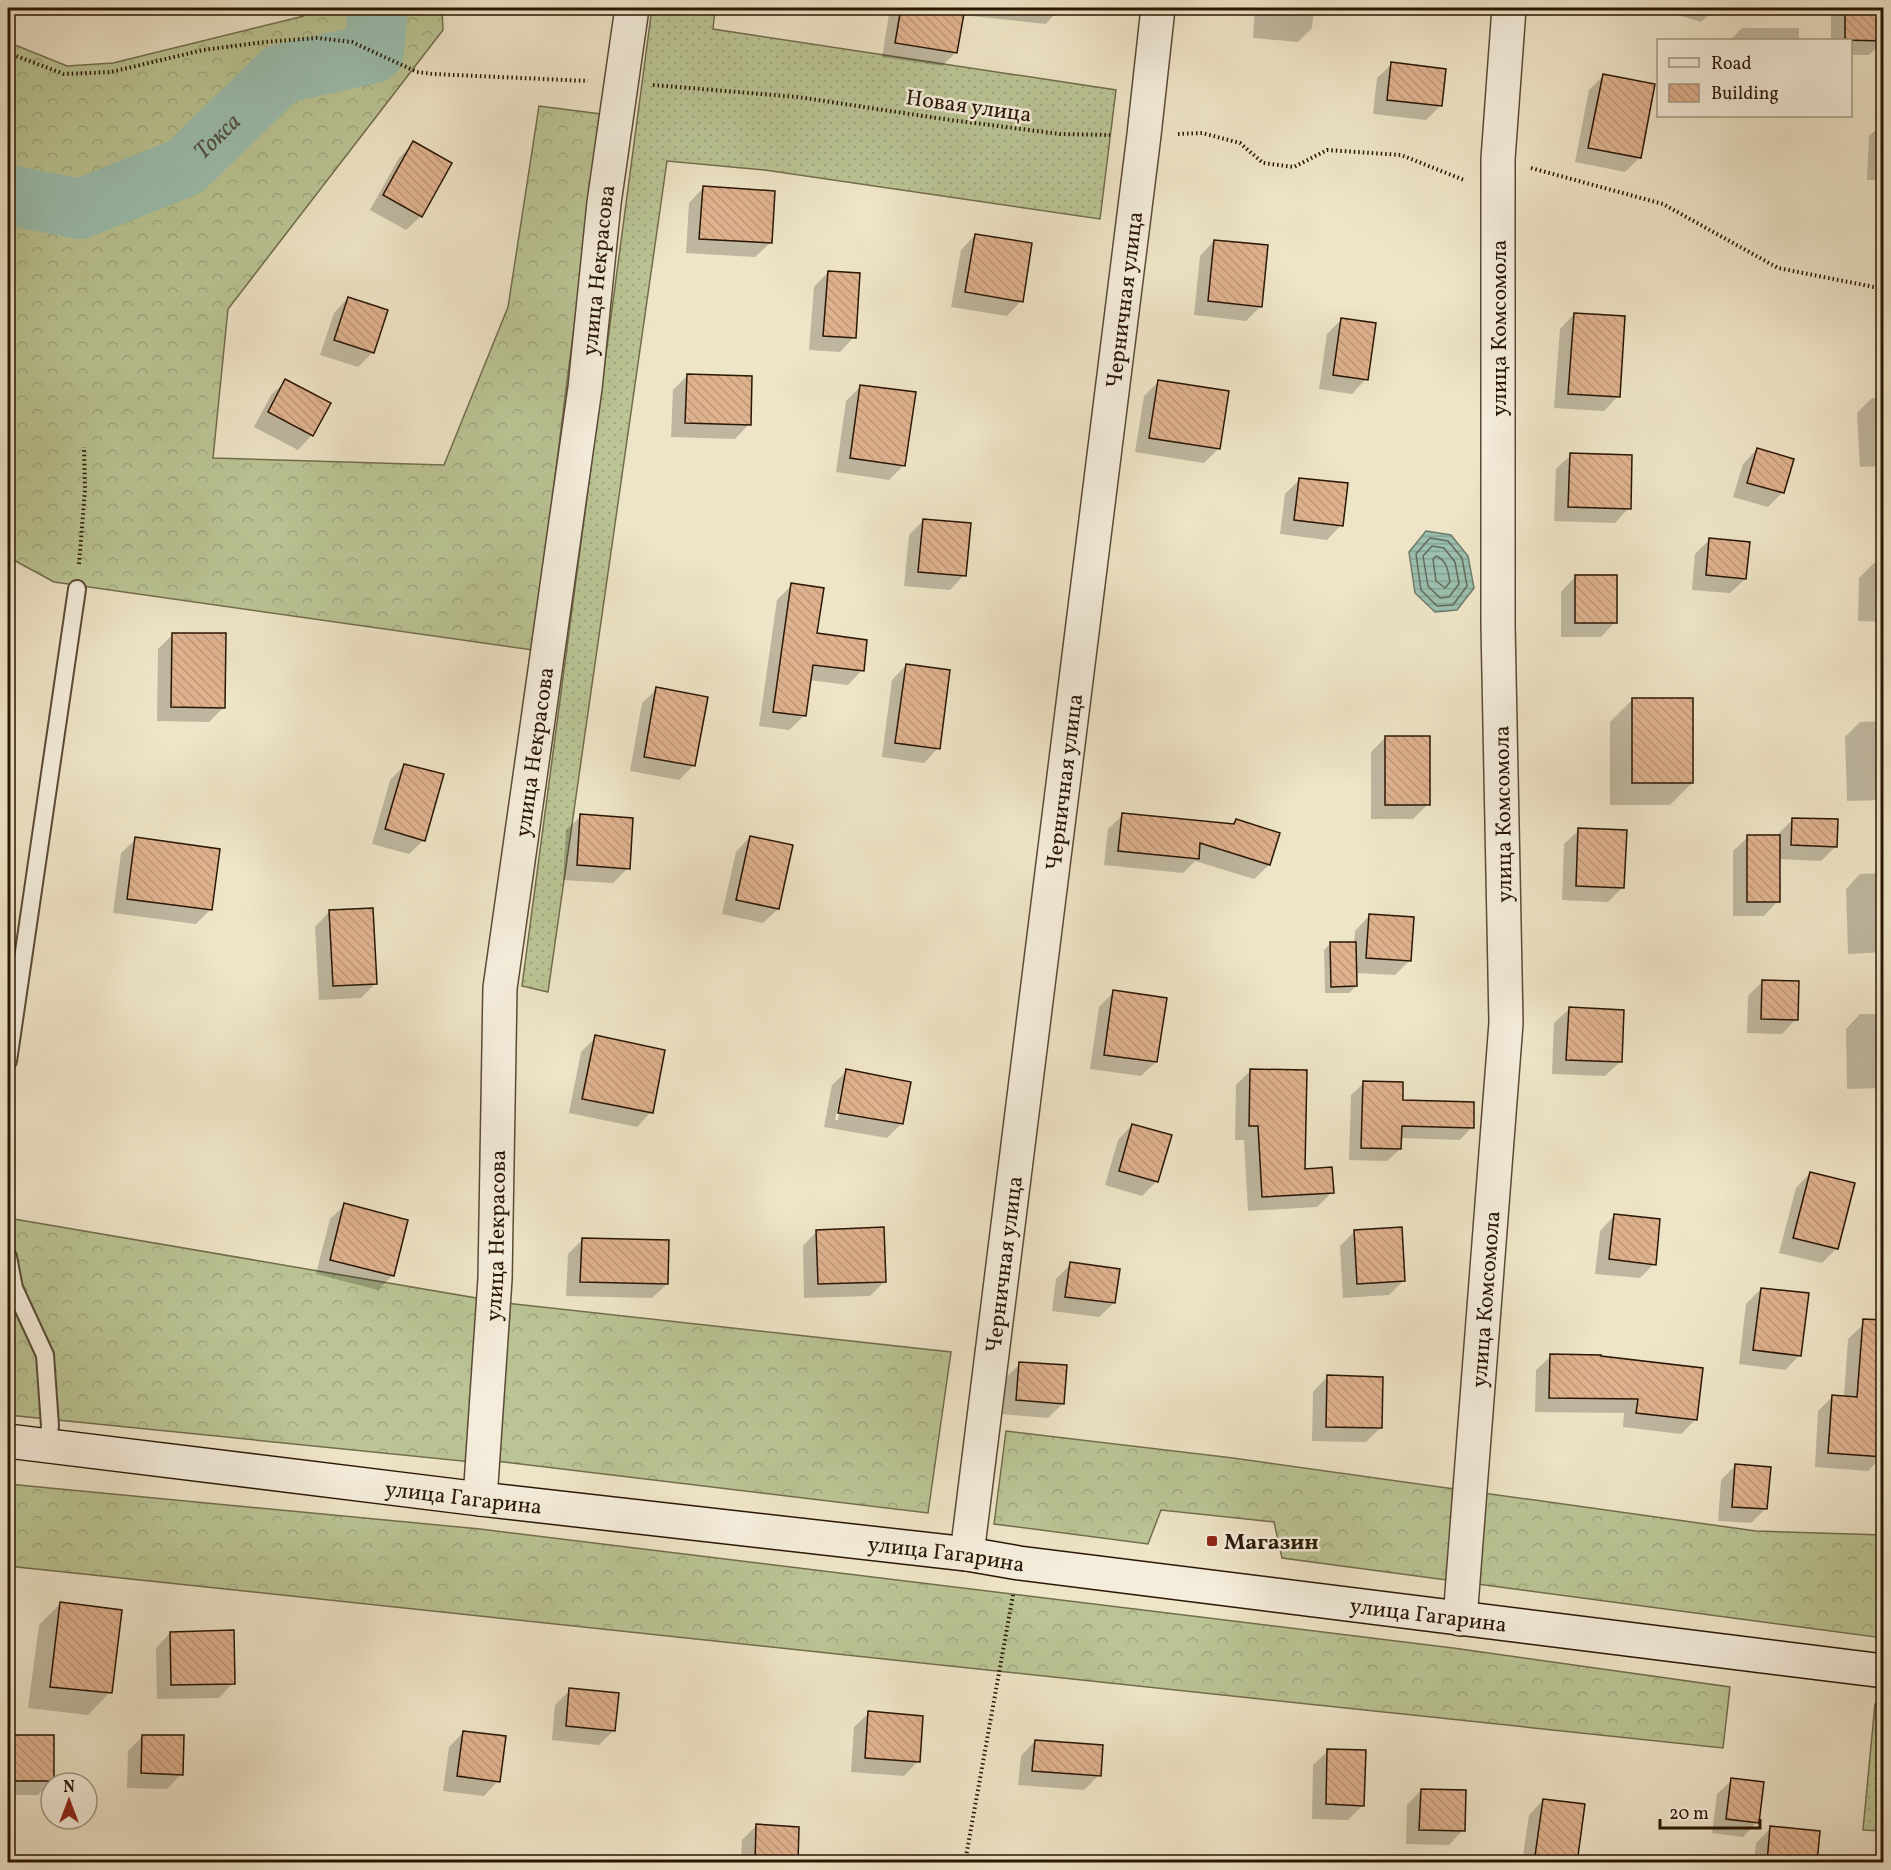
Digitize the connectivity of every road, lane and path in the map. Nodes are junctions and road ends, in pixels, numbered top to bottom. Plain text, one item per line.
1 (632, 8) edge
2 (1158, 8) edge
3 (1509, 8) edge
4 (8, 53) edge
5 (621, 83) junction
6 (1144, 135) junction
7 (1498, 159) junction
8 (1498, 193) junction
9 (1884, 289) edge
10 (84, 447) dead end
11 (77, 589) joint
12 (8, 1061) edge
13 (8, 1257) edge
14 (8, 1441) edge
15 (47, 1445) junction
16 (480, 1499) junction
17 (967, 1554) junction
18 (1019, 1563) junction
19 (1460, 1619) junction
20 (1884, 1671) edge
21 (965, 1863) edge

1 - 5 street, улица Некрасова
2 - 6 street, Черничная улица
3 - 7 street, улица Комсомола
4 - 5 path, Новая улица
5 - 6 path, Новая улица
5 - 16 street, улица Некрасова
6 - 8 path, Новая улица
6 - 17 street, Черничная улица
7 - 8 street, улица Комсомола
7 - 9 path
8 - 19 street, улица Комсомола
10 - 11 path
11 - 12 lane
13 - 15 lane
14 - 15 street, улица Гагарина
15 - 16 street, улица Гагарина
16 - 17 street, улица Гагарина
17 - 18 street, улица Гагарина
18 - 19 street, улица Гагарина
18 - 21 path
19 - 20 street, улица Гагарина

